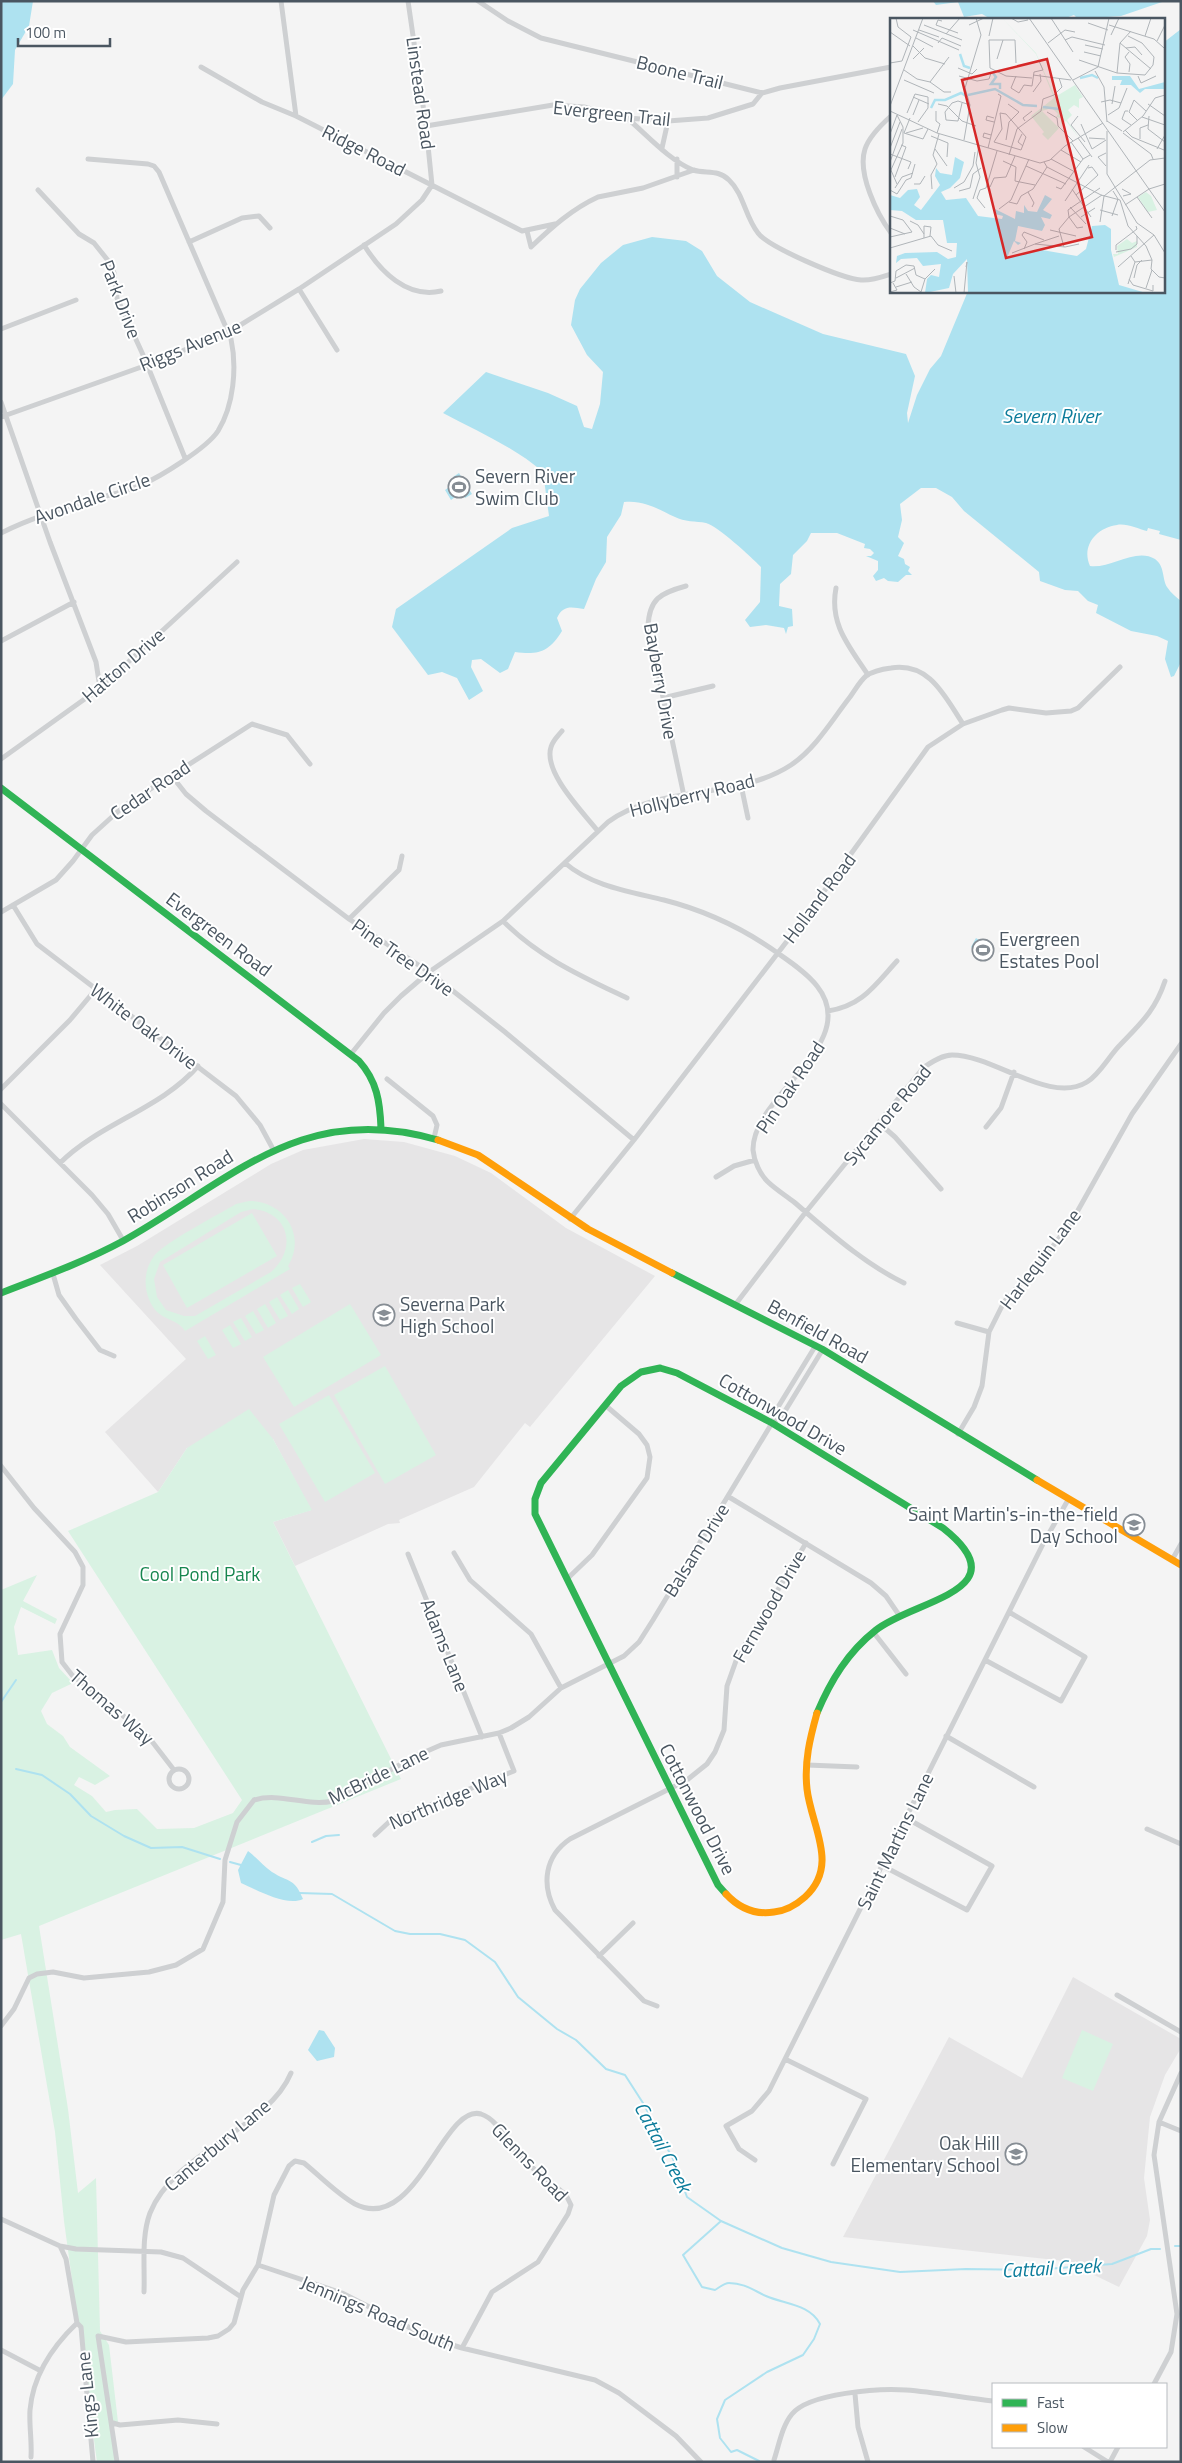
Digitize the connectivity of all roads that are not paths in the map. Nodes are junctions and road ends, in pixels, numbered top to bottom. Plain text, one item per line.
1 (281, 1) edge
2 (408, 1) edge
3 (478, 1) edge
4 (201, 66) dead end
5 (890, 67) edge
6 (762, 93) junction
7 (296, 116) junction
8 (890, 117) edge
9 (627, 118) junction
10 (668, 121) junction
11 (426, 126) junction
12 (662, 148) junction
13 (88, 159) dead end
14 (677, 160) junction
15 (694, 170) junction
16 (677, 177) junction
17 (432, 185) junction
18 (38, 190) dead end
19 (555, 224) junction
20 (270, 228) dead end
21 (527, 231) junction
22 (890, 231) edge
23 (189, 242) junction
24 (364, 245) junction
25 (890, 274) edge
26 (298, 290) junction
27 (441, 291) dead end
28 (76, 300) dead end
29 (1, 328) edge
30 (229, 332) junction
31 (337, 350) dead end
32 (147, 365) junction
33 (1, 402) edge
34 (4, 416) edge
35 (185, 458) junction
36 (41, 515) junction
37 (1, 533) edge
38 (237, 562) dead end
39 (686, 586) dead end
40 (836, 588) dead end
41 (74, 602) junction
42 (1, 640) edge
43 (1120, 667) dead end
44 (868, 674) junction
45 (713, 686) dead end
46 (100, 688) junction
47 (663, 698) junction
48 (963, 724) junction
49 (562, 731) dead end
50 (1, 760) edge
51 (310, 764) dead end
52 (171, 775) junction
53 (741, 785) junction
54 (1, 788) edge
55 (684, 796) junction
56 (748, 818) dead end
57 (597, 830) junction
58 (81, 851) junction
59 (402, 856) dead end
60 (565, 863) junction
61 (13, 905) junction
62 (1, 912) edge
63 (349, 919) junction
64 (503, 921) junction
65 (778, 953) junction
66 (897, 961) dead end
67 (429, 972) junction
68 (1165, 980) dead end
69 (96, 989) junction
70 (627, 998) dead end
71 (828, 1010) junction
72 (1181, 1044) edge
73 (351, 1054) junction
74 (198, 1066) junction
75 (1014, 1072) junction
76 (387, 1080) dead end
77 (1, 1089) edge
78 (1, 1104) edge
79 (878, 1123) junction
80 (986, 1127) dead end
81 (381, 1128) junction
82 (434, 1138) junction
83 (634, 1140) junction
84 (273, 1149) junction
85 (755, 1160) junction
86 (60, 1163) junction
87 (716, 1177) dead end
88 (941, 1189) dead end
89 (806, 1213) junction
90 (570, 1219) junction
91 (123, 1240) junction
92 (53, 1274) junction
93 (904, 1282) dead end
94 (1, 1292) edge
95 (735, 1305) junction
96 (957, 1323) dead end
97 (989, 1332) junction
98 (816, 1345) junction
99 (823, 1349) junction
100 (114, 1356) dead end
101 (605, 1405) junction
102 (772, 1423) junction
103 (958, 1434) junction
104 (1, 1466) edge
105 (729, 1497) junction
106 (1068, 1500) junction
107 (806, 1543) junction
108 (1181, 1544) edge
109 (408, 1554) dead end
110 (454, 1554) dead end
111 (1172, 1560) junction
112 (1181, 1565) edge
113 (566, 1579) junction
114 (1009, 1612) junction
115 (899, 1615) junction
116 (874, 1633) junction
117 (985, 1660) junction
118 (607, 1664) junction
119 (906, 1674) dead end
120 (561, 1688) junction
121 (499, 1732) junction
122 (482, 1736) junction
123 (946, 1736) junction
124 (807, 1765) junction
125 (857, 1767) dead end
126 (174, 1770) dead end
127 (1034, 1787) dead end
128 (669, 1790) junction
129 (906, 1818) junction
130 (1147, 1829) dead end
131 (375, 1835) dead end
132 (1181, 1844) edge
133 (883, 1866) junction
134 (633, 1923) dead end
135 (599, 1956) junction
136 (1118, 1996) dead end
137 (657, 2006) dead end
138 (1, 2026) edge
139 (1181, 2032) edge
140 (785, 2059) junction
141 (291, 2073) dead end
142 (1181, 2073) edge
143 (1160, 2122) junction
144 (1181, 2130) edge
145 (755, 2160) dead end
146 (833, 2164) dead end
147 (1, 2219) edge
148 (60, 2246) junction
149 (144, 2251) junction
150 (258, 2265) junction
151 (144, 2292) dead end
152 (241, 2297) junction
153 (77, 2322) junction
154 (462, 2348) junction
155 (1, 2350) edge
156 (41, 2371) junction
157 (1155, 2383) edge
158 (854, 2394) junction
159 (992, 2402) edge
160 (113, 2423) junction
161 (217, 2424) dead end
162 (1086, 2448) edge
163 (1117, 2448) edge
164 (31, 2457) dead end
165 (774, 2460) dead end
166 (93, 2462) edge
167 (117, 2462) edge
168 (701, 2462) edge
169 (868, 2462) edge
170 (1109, 2462) edge

1 - 7 street
2 - 11 street, Linstead Road
3 - 6 street, Boone Trail
4 - 7 street, Ridge Road
5 - 6 street, Boone Trail
6 - 10 street, Evergreen Trail
7 - 17 street, Ridge Road
8 - 22 street
9 - 10 street, Evergreen Trail
9 - 11 street, Evergreen Trail
9 - 12 street
10 - 12 street
11 - 17 street, Linstead Road
12 - 14 street
13 - 23 street, Avondale Circle
14 - 15 street
14 - 16 street
15 - 16 street
15 - 25 street
16 - 19 street
17 - 21 street, Ridge Road
17 - 24 street, Riggs Avenue
18 - 32 street, Park Drive
19 - 21 street
19 - 21 street
20 - 23 street
23 - 30 street, Avondale Circle
24 - 26 street, Riggs Avenue
24 - 27 street
26 - 30 street, Riggs Avenue
26 - 31 street
28 - 29 street
30 - 32 street, Riggs Avenue
30 - 35 street, Avondale Circle
32 - 34 street, Riggs Avenue
32 - 35 street, Park Drive
33 - 34 street
34 - 36 street
35 - 36 street, Avondale Circle
36 - 37 street, Avondale Circle
36 - 41 street
38 - 46 street, Hatton Drive
39 - 47 street, Bayberry Drive
40 - 44 street
41 - 42 street
41 - 46 street
43 - 48 street, Holland Road
44 - 48 street
44 - 53 street, Hollyberry Road
45 - 47 street
46 - 50 street, Hatton Drive
47 - 55 street, Bayberry Drive
48 - 65 street, Holland Road
49 - 57 street
51 - 52 street, Cedar Road
52 - 58 street, Cedar Road
52 - 63 street, Pine Tree Drive
53 - 55 street, Hollyberry Road
53 - 56 street
54 - 58 street, Evergreen Road
55 - 57 street, Hollyberry Road
57 - 60 street, Hollyberry Road
58 - 61 street, Cedar Road
58 - 73 street, Evergreen Road
59 - 63 street
60 - 64 street, Hollyberry Road
60 - 65 street
61 - 62 street, Cedar Road
61 - 69 street, White Oak Drive
63 - 67 street, Pine Tree Drive
64 - 67 street, Hollyberry Road
64 - 70 street
65 - 71 street
65 - 83 street, Holland Road
66 - 71 street
67 - 73 street, Hollyberry Road
67 - 83 street, Pine Tree Drive
68 - 75 street, Sycamore Road
69 - 74 street, White Oak Drive
69 - 77 street
71 - 85 street, Pin Oak Road
72 - 97 street, Harlequin Lane
73 - 81 street, Evergreen Road
74 - 84 street, White Oak Drive
74 - 86 street
75 - 79 street, Sycamore Road
75 - 80 street
76 - 82 street
78 - 86 street
79 - 88 street
79 - 89 street, Sycamore Road
81 - 82 street, Benfield Road
81 - 84 street, Robinson Road
82 - 90 street, Benfield Road
83 - 90 street, Holland Road
84 - 91 street, Robinson Road
85 - 87 street
85 - 89 street, Pin Oak Road
86 - 91 street
89 - 93 street, Pin Oak Road
89 - 95 street, Sycamore Road
90 - 95 street, Benfield Road
91 - 92 street, Robinson Road
92 - 94 street, Robinson Road
92 - 100 street
95 - 98 street, Benfield Road
96 - 97 street
97 - 103 street, Harlequin Lane
98 - 99 street, Benfield Road
98 - 102 street, Balsam Drive
99 - 102 street, Balsam Drive
99 - 103 street, Benfield Road
101 - 102 street, Cottonwood Drive
101 - 113 street, Cottonwood Drive
101 - 113 street
102 - 105 street, Balsam Drive
102 - 115 street, Cottonwood Drive
103 - 106 street, Benfield Road
104 - 126 street, Thomas Way
105 - 107 street
105 - 118 street, Balsam Drive
106 - 111 street, Benfield Road
106 - 114 street, Saint Martins Lane
107 - 115 street
107 - 128 street, Fernwood Drive
108 - 111 street
109 - 122 street, Adams Lane
110 - 120 street
111 - 112 street, Benfield Road
113 - 118 street, Cottonwood Drive
114 - 117 street, Saint Martins Lane
114 - 117 street
115 - 116 street, Cottonwood Drive
116 - 119 street
116 - 124 street, Cottonwood Drive
117 - 123 street, Saint Martins Lane
118 - 120 street, McBride Lane
118 - 128 street, Cottonwood Drive
120 - 121 street, McBride Lane
121 - 122 street, McBride Lane
121 - 131 street, Northridge Way
122 - 138 street, McBride Lane
123 - 127 street
123 - 129 street, Saint Martins Lane
124 - 125 street
124 - 128 street, Cottonwood Drive
128 - 135 street, Fernwood Drive
129 - 133 street, Saint Martins Lane
129 - 133 street
130 - 132 street
133 - 140 street, Saint Martins Lane
134 - 135 street
135 - 137 street, Fernwood Drive
136 - 139 street
140 - 145 street, Saint Martins Lane
140 - 146 street
141 - 149 street, Canterbury Lane
142 - 143 street
143 - 144 street
143 - 157 street
147 - 148 street
148 - 149 street
148 - 153 street
149 - 151 street, Canterbury Lane
149 - 152 street
150 - 152 street
150 - 154 street, Jennings Road South
150 - 154 street, Glenns Road
152 - 160 street
153 - 156 street
153 - 166 street, Kings Lane
154 - 168 street, Jennings Road South
155 - 156 street
156 - 164 street
158 - 159 street
158 - 165 street
158 - 169 street
160 - 161 street
160 - 167 street
162 - 170 street
163 - 170 street

